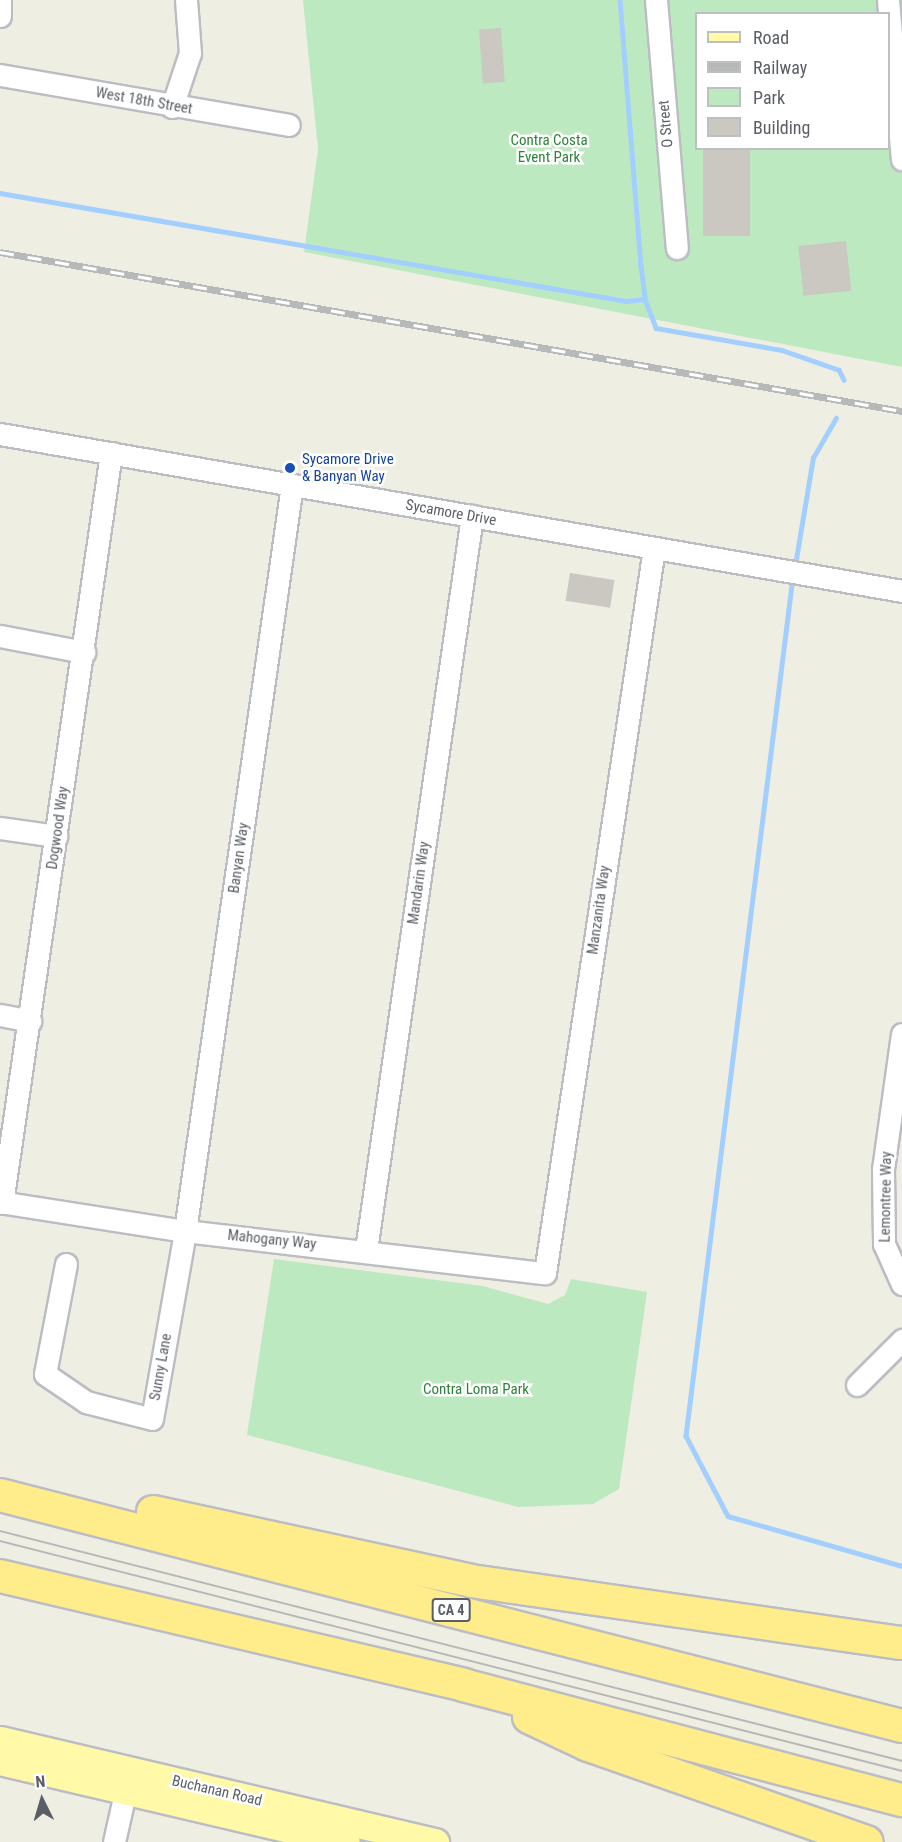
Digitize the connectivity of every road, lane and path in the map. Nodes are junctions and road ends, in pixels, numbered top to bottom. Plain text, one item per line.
1 (0, 0) edge
2 (186, 0) edge
3 (656, 0) edge
4 (0, 16) edge
5 (890, 23) edge
6 (0, 75) edge
7 (172, 107) junction
8 (289, 124) dead end
9 (902, 159) edge
10 (677, 248) dead end
11 (0, 434) edge
12 (111, 453) junction
13 (292, 485) junction
14 (472, 516) junction
15 (654, 548) junction
16 (902, 591) edge
17 (0, 636) edge
18 (84, 652) junction
19 (0, 828) edge
20 (57, 836) junction
21 (0, 1015) edge
22 (30, 1021) junction
23 (902, 1034) edge
24 (1, 1203) edge
25 (185, 1230) junction
26 (366, 1250) junction
27 (66, 1264) dead end
28 (545, 1273) joint
29 (902, 1284) edge
30 (902, 1340) edge
31 (857, 1385) dead end
32 (0, 1489) edge
33 (0, 1495) edge
34 (0, 1576) edge
35 (902, 1643) edge
36 (463, 1685) junction
37 (902, 1725) edge
38 (0, 1740) edge
39 (0, 1761) edge
40 (128, 1781) junction
41 (902, 1800) edge
42 (302, 1828) edge
43 (114, 1842) edge
44 (346, 1842) edge
45 (435, 1842) edge
46 (867, 1842) edge

1 - 4 street
2 - 7 street
3 - 10 street, O Street
5 - 9 street
6 - 7 street, West 18th Street
7 - 8 street, West 18th Street
11 - 12 street, Sycamore Drive
12 - 13 street, Sycamore Drive
12 - 18 street, Dogwood Way
13 - 14 street, Sycamore Drive
13 - 25 street, Banyan Way
14 - 15 street, Sycamore Drive
14 - 26 street, Mandarin Way
15 - 16 street, Sycamore Drive
15 - 28 street, Manzanita Way
17 - 18 street
18 - 20 street, Dogwood Way
19 - 20 street
20 - 22 street, Dogwood Way
21 - 22 street
22 - 24 street, Dogwood Way
23 - 29 street, Lemontree Way
24 - 25 street, Mahogany Way
25 - 26 street, Mahogany Way
25 - 27 street, Sunny Lane
26 - 28 street, Mahogany Way
30 - 31 street
32 - 35 highway
33 - 37 highway, CA 4
34 - 36 highway
36 - 41 highway
36 - 46 highway
38 - 40 main road, Buchanan Road
39 - 40 main road, Buchanan Road
40 - 42 main road, Buchanan Road
40 - 43 street
42 - 44 main road, Buchanan Road
42 - 45 main road, Buchanan Road

